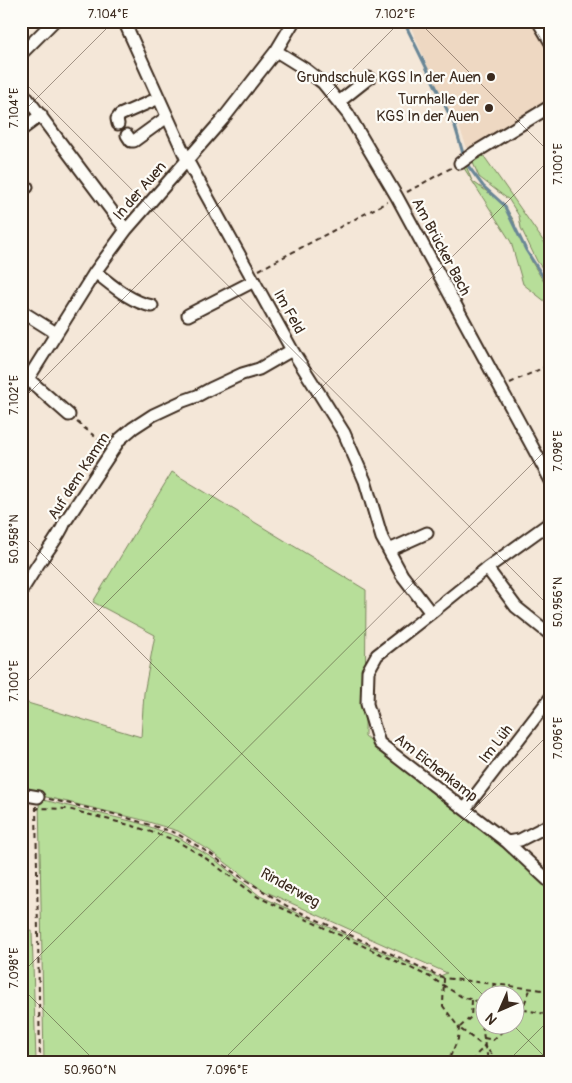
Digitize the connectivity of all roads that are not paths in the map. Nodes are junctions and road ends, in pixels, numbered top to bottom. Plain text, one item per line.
1 (54, 21) edge
2 (124, 21) edge
3 (294, 21) edge
4 (538, 21) edge
5 (551, 43) edge
6 (276, 51) junction
7 (21, 54) edge
8 (368, 78) dead end
9 (21, 90) edge
10 (159, 98) junction
11 (340, 101) junction
12 (551, 106) edge
13 (41, 115) junction
14 (168, 117) junction
15 (118, 124) dead end
16 (21, 130) edge
17 (127, 135) dead end
18 (187, 160) junction
19 (464, 161) road end
20 (126, 230) junction
21 (95, 272) junction
22 (252, 278) junction
23 (152, 306) dead end
24 (21, 311) edge
25 (188, 315) dead end
26 (56, 333) junction
27 (292, 350) junction
28 (28, 379) junction
29 (21, 390) edge
30 (69, 415) road end
31 (551, 481) edge
32 (551, 522) edge
33 (427, 532) dead end
34 (389, 550) junction
35 (487, 568) junction
36 (21, 591) edge
37 (431, 614) junction
38 (551, 635) edge
39 (551, 697) edge
40 (21, 794) edge
41 (38, 797) road end
42 (465, 809) junction
43 (551, 824) edge
44 (507, 842) junction
45 (551, 883) edge

1 - 7 street
2 - 10 street, Im Feld
3 - 6 street, In der Auen
4 - 5 street
6 - 11 street, Am Brücker Bach
6 - 18 street, In der Auen
8 - 11 street
9 - 13 street
10 - 14 street, Im Feld
10 - 15 street
11 - 31 street, Am Brücker Bach
12 - 19 street
13 - 16 street
13 - 20 street
14 - 17 street
14 - 18 street, Im Feld
18 - 20 street, In der Auen
18 - 22 street, Im Feld
20 - 21 street, In der Auen
21 - 23 street
21 - 26 street, In der Auen
22 - 25 street
22 - 27 street, Im Feld
24 - 26 street
26 - 28 street, In der Auen
27 - 34 street, Im Feld
27 - 36 street, Auf dem Kamm
28 - 29 street, In der Auen
28 - 30 street
32 - 35 street, Am Eichenkamp
33 - 34 street
34 - 37 street, Im Feld
35 - 37 street, Am Eichenkamp
35 - 38 street
37 - 42 street, Am Eichenkamp
39 - 42 street, Im Lüh
40 - 41 street
42 - 44 street, Am Eichenkamp
43 - 44 street
44 - 45 street, Am Eichenkamp

